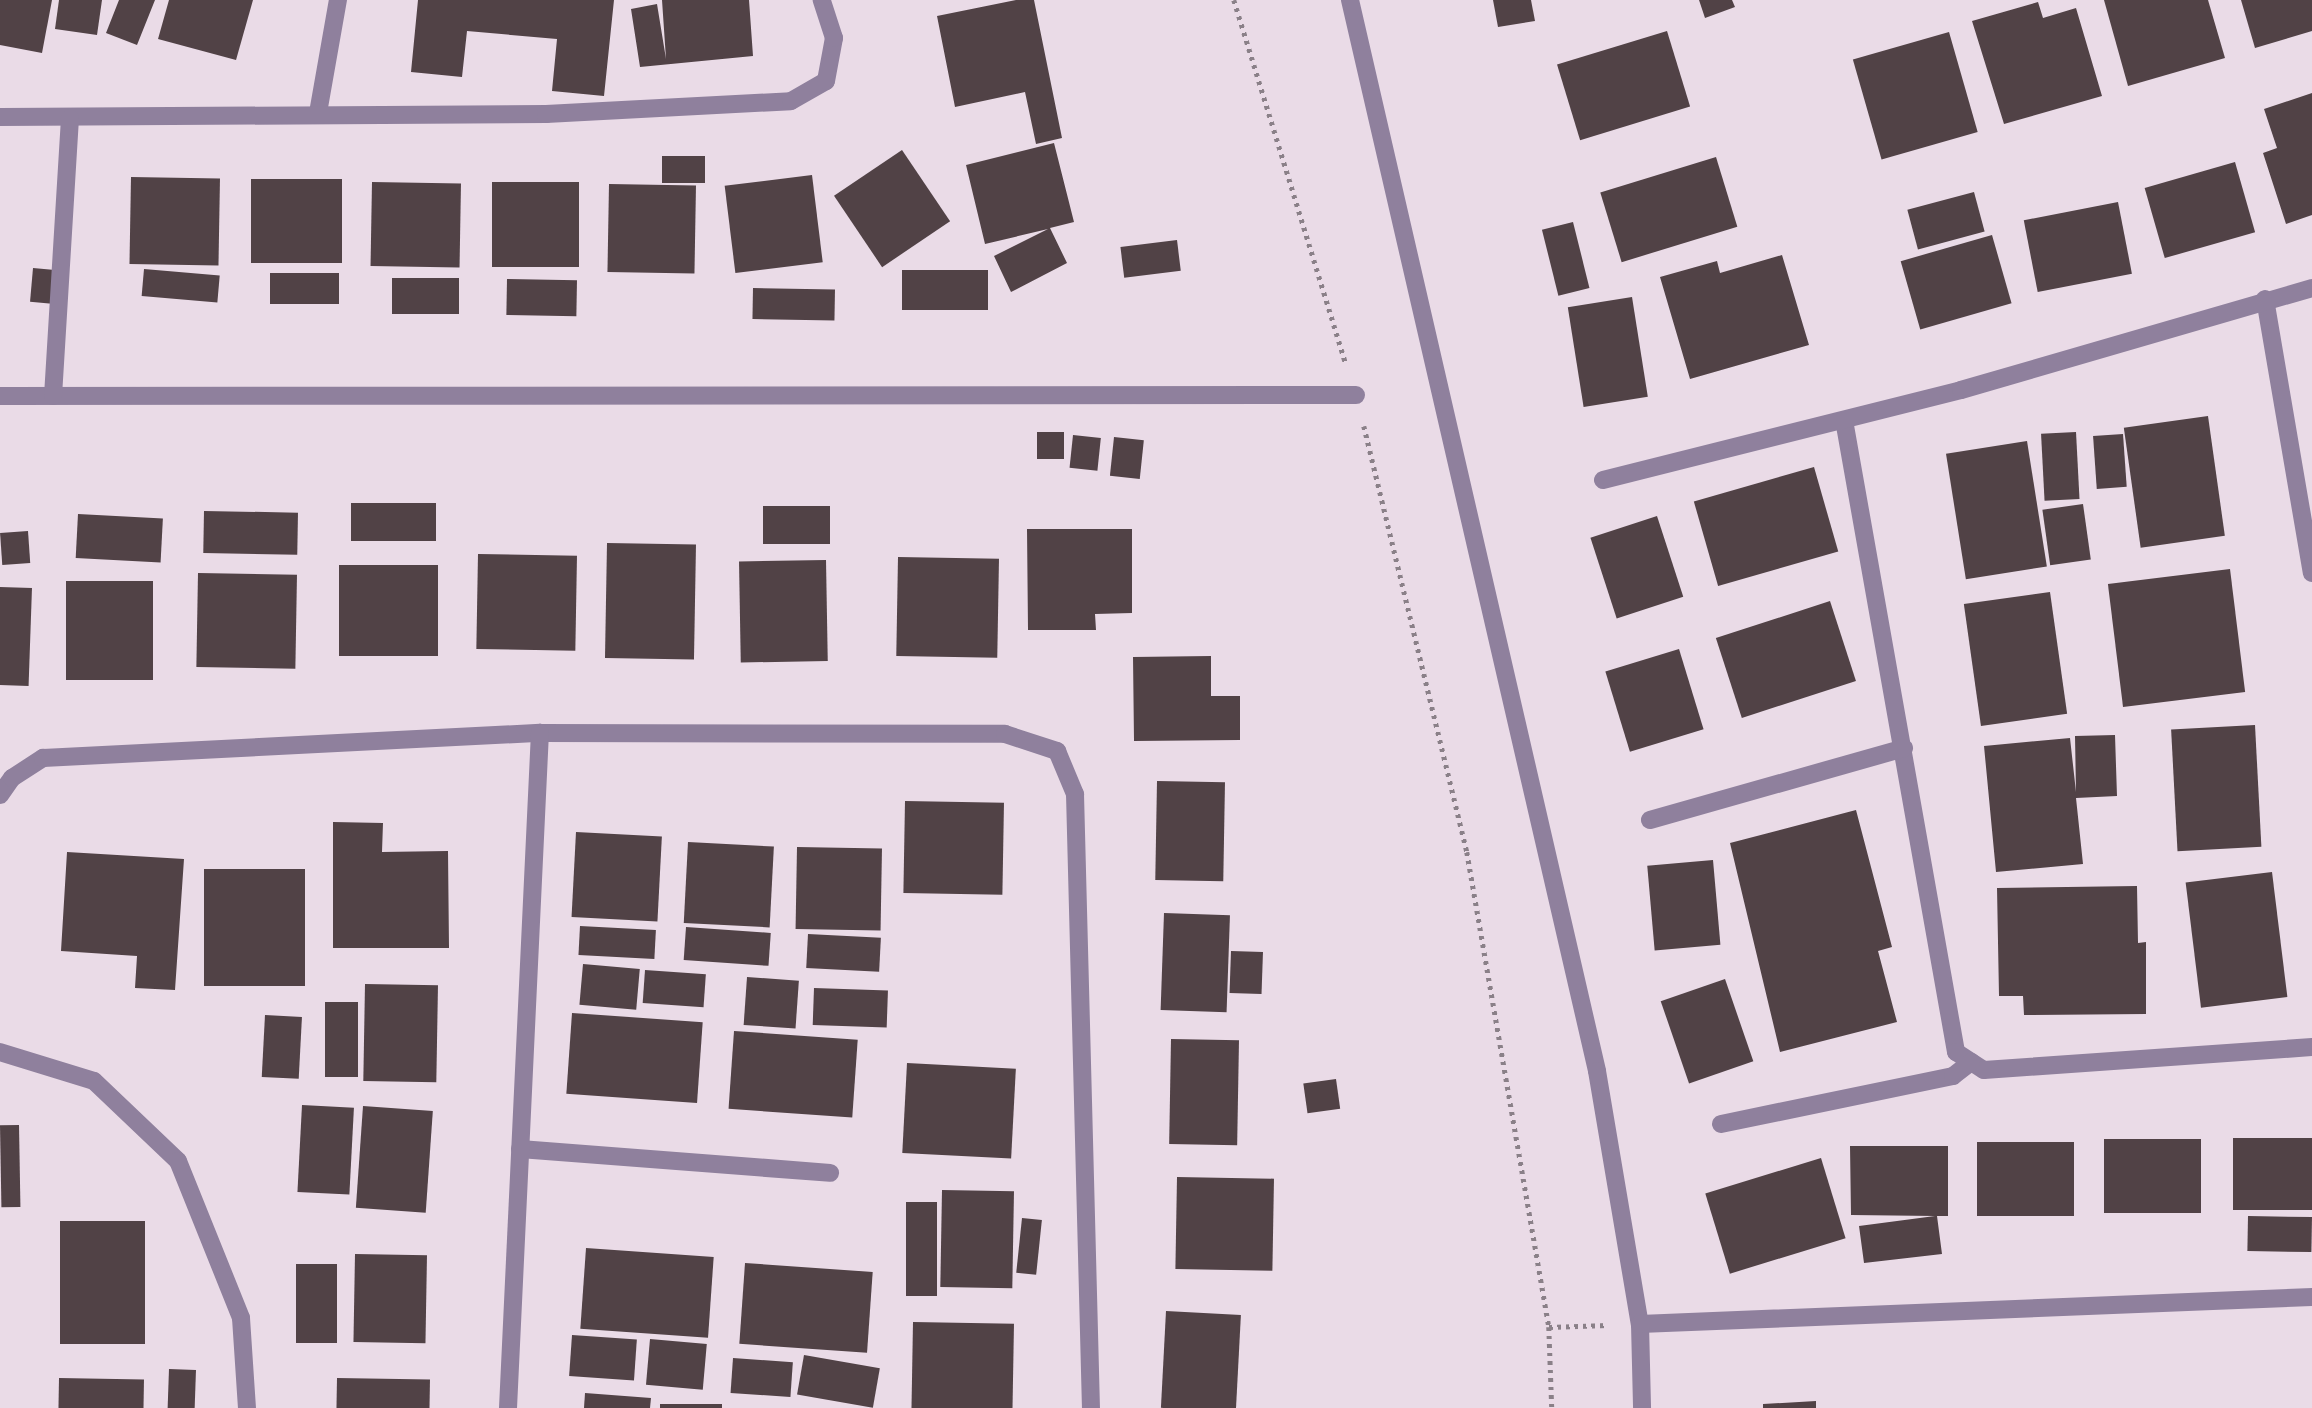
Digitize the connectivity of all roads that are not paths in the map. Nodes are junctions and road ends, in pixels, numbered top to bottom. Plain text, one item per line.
1 (338, 0) edge
2 (822, 0) edge
3 (1350, 0) edge
4 (318, 113) junction
5 (0, 117) edge
6 (70, 119) junction
7 (2312, 288) edge
8 (2265, 299) junction
9 (1356, 395) road end
10 (0, 396) edge
11 (54, 396) junction
12 (1844, 420) junction
13 (1603, 480) dead end
14 (2312, 573) edge
15 (540, 733) junction
16 (1903, 748) junction
17 (0, 795) edge
18 (1650, 820) dead end
19 (2312, 1047) edge
20 (0, 1052) edge
21 (1971, 1062) junction
22 (1721, 1124) dead end
23 (520, 1149) junction
24 (830, 1172) dead end
25 (2312, 1297) edge
26 (1640, 1324) junction
27 (247, 1408) edge
28 (508, 1408) edge
29 (1091, 1408) edge
30 (1642, 1408) edge

1 - 4 street
2 - 4 street
3 - 26 street
4 - 6 street
5 - 6 street
6 - 11 street
7 - 8 street
8 - 12 street
8 - 14 street
9 - 11 street
10 - 11 street
12 - 13 street
12 - 16 street
15 - 17 street
15 - 23 street
15 - 29 street
16 - 18 street
16 - 21 street
19 - 21 street
20 - 27 street
21 - 22 street
23 - 24 street
23 - 28 street
25 - 26 street
26 - 30 street

